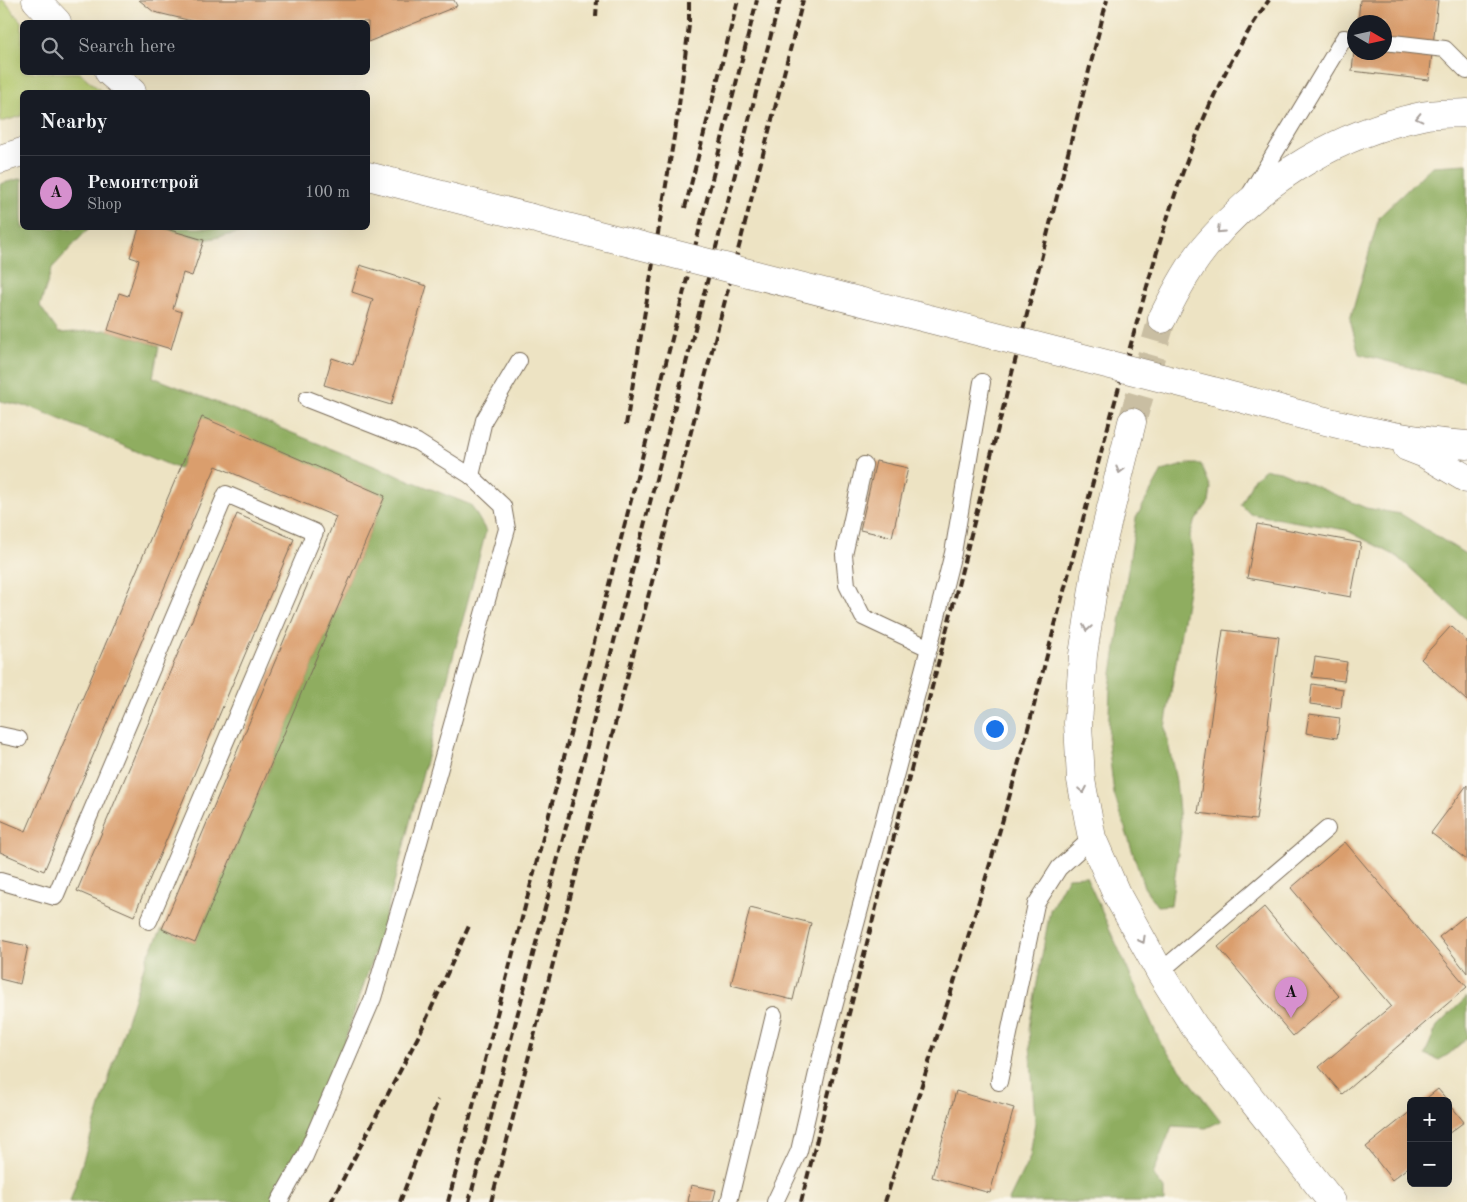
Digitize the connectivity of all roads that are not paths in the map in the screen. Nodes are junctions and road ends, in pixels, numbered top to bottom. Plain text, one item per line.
1 (36, 0) edge
2 (55, 20) edge
3 (1347, 38) edge
4 (1392, 43) edge
5 (1467, 71) edge
6 (112, 75) edge
7 (130, 90) edge
8 (1467, 113) edge
9 (20, 153) edge
10 (0, 159) edge
11 (370, 177) edge
12 (1240, 211) junction
13 (1162, 319) tunnel mouth
14 (519, 362) dead end
15 (982, 382) dead end
16 (307, 399) dead end
17 (1132, 422) tunnel mouth
18 (1373, 433) junction
19 (1467, 445) edge
20 (864, 465) dead end
21 (471, 476) junction
22 (1467, 479) edge
23 (929, 648) junction
24 (0, 735) edge
25 (19, 739) dead end
26 (1327, 830) dead end
27 (1092, 838) junction
28 (0, 881) edge
29 (149, 921) dead end
30 (1160, 972) junction
31 (774, 1015) dead end
32 (998, 1082) dead end
33 (279, 1202) edge
34 (729, 1202) edge
35 (775, 1202) edge
36 (1332, 1202) edge

1 - 2 main road
3 - 12 lane
4 - 5 lane
6 - 7 main road
8 -> 12 main road
9 - 10 main road
11 - 18 main road, bridge
12 -> 13 main road
14 - 21 lane
15 - 23 lane
16 - 21 lane
17 -> 27 main road
18 - 19 main road
18 - 22 main road
20 - 23 lane
21 - 33 lane
23 - 35 lane
24 - 25 lane
26 - 30 lane
27 -> 30 main road
27 - 32 lane
28 - 29 lane
30 - 36 main road
31 - 34 lane

